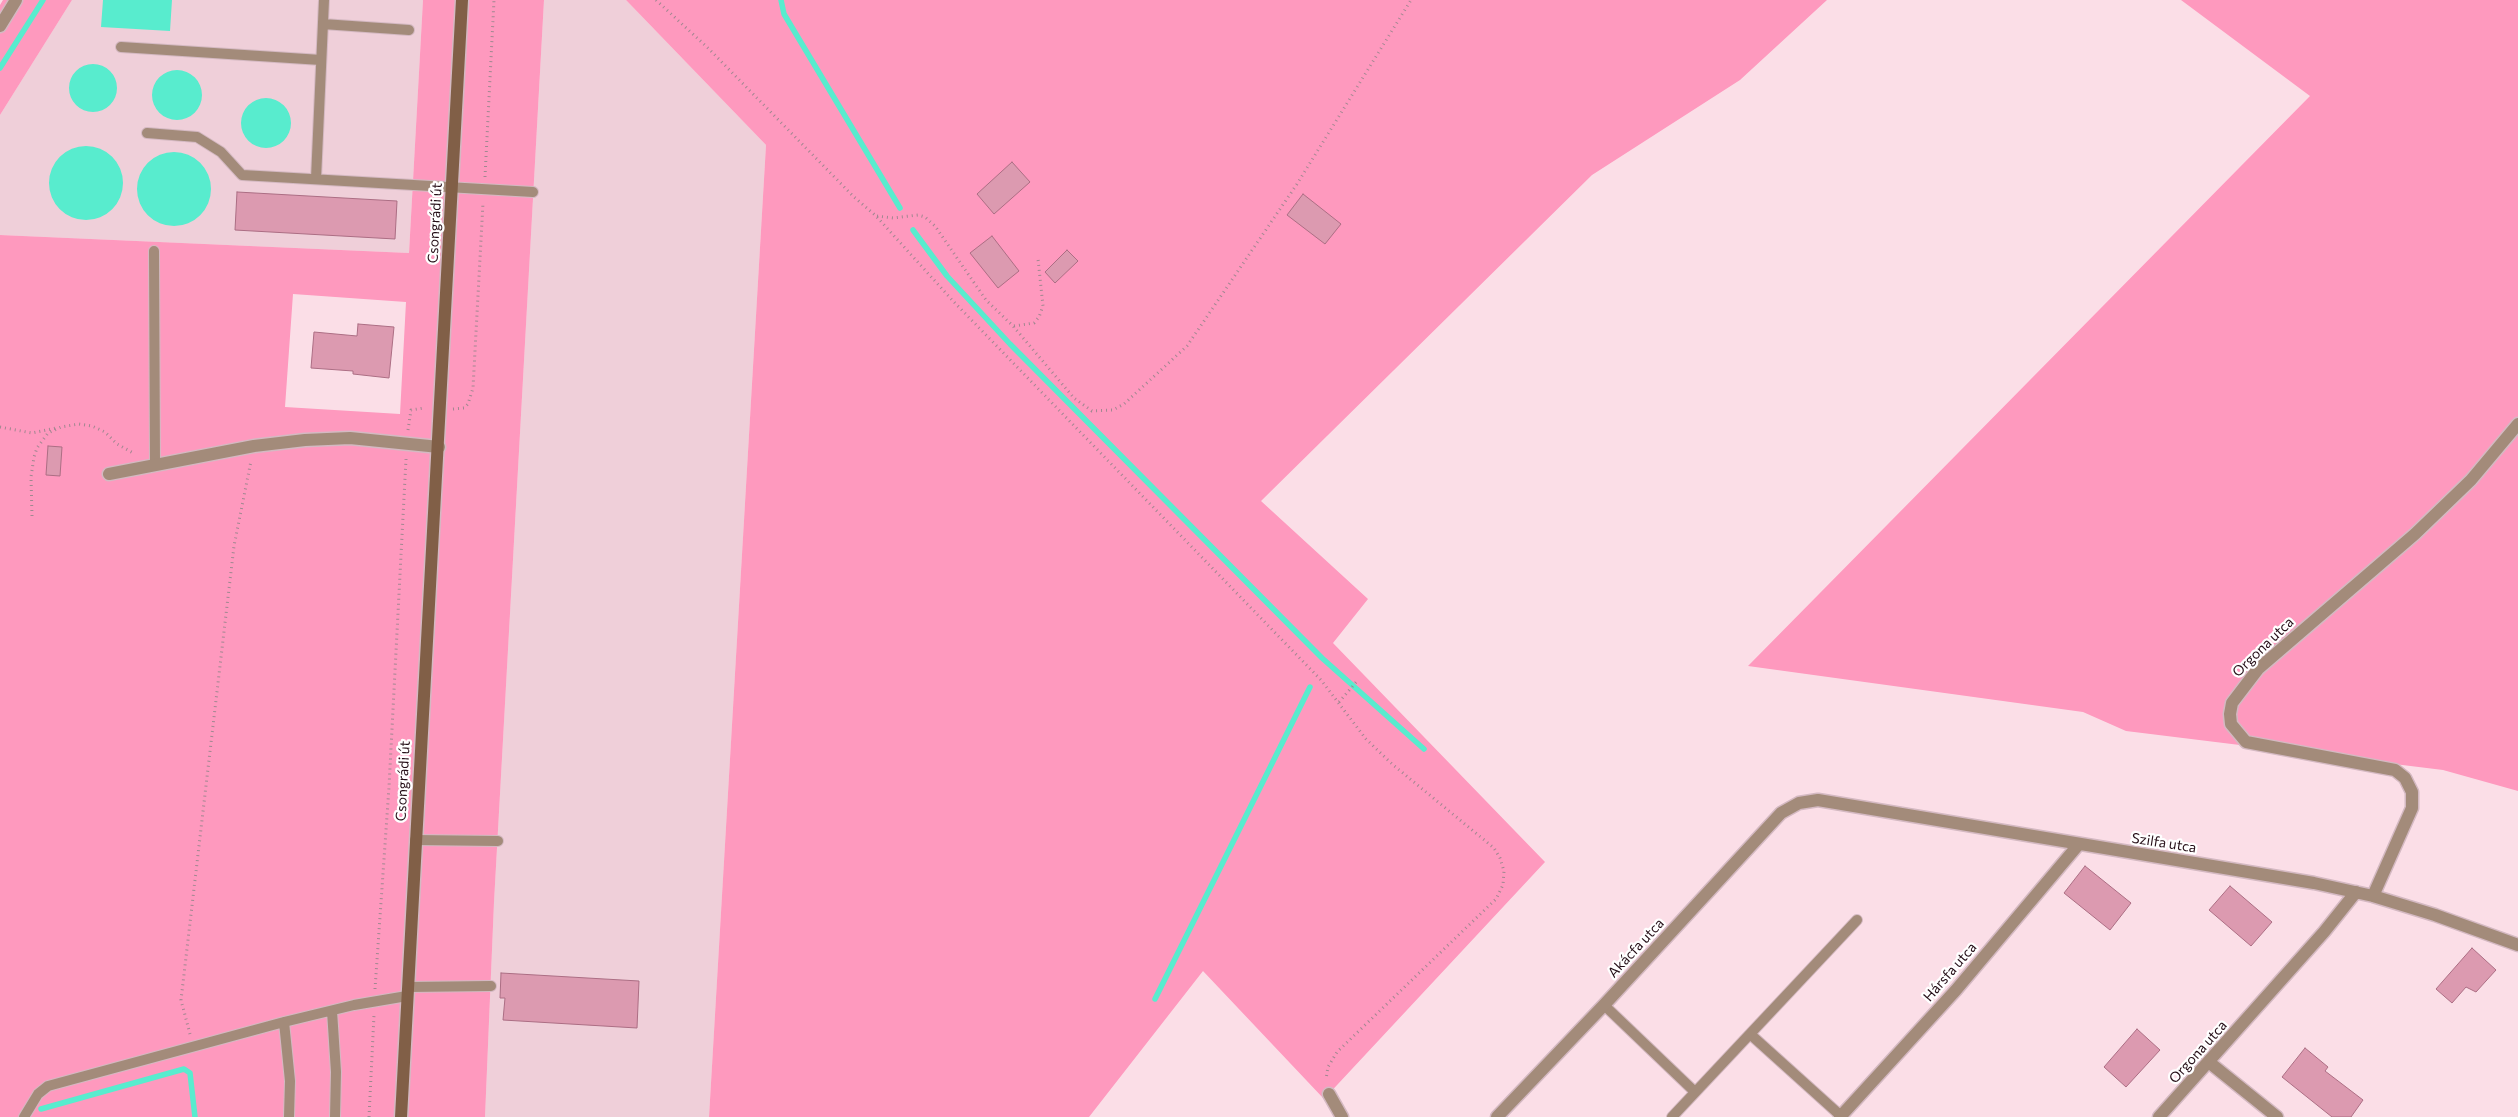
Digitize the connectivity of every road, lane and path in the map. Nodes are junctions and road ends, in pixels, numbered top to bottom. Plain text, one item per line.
1 (16, 0) edge
2 (324, 0) edge
3 (462, 0) edge
4 (656, 0) edge
5 (1411, 0) edge
6 (323, 24) junction
7 (0, 26) edge
8 (409, 30) dead end
9 (121, 47) dead end
10 (321, 60) junction
11 (147, 133) dead end
12 (316, 179) junction
13 (452, 187) junction
14 (533, 192) dead end
15 (876, 216) junction
16 (154, 251) dead end
17 (1038, 259) dead end
18 (1014, 326) junction
19 (2518, 424) edge
20 (61, 427) junction
21 (0, 428) edge
22 (254, 446) junction
23 (439, 447) junction
24 (155, 464) junction
25 (109, 474) dead end
26 (32, 516) dead end
27 (1358, 680) dead end
28 (1339, 702) junction
29 (1799, 803) joint
30 (415, 840) junction
31 (498, 842) dead end
32 (2079, 844) junction
33 (2356, 892) junction
34 (2373, 896) junction
35 (1857, 920) dead end
36 (2518, 945) edge
37 (491, 986) dead end
38 (408, 992) junction
39 (1604, 1006) junction
40 (332, 1011) junction
41 (284, 1022) junction
42 (1750, 1034) junction
43 (193, 1046) junction
44 (2210, 1063) junction
45 (1696, 1092) junction
46 (1329, 1094) joint
47 (1841, 1116) edge
48 (24, 1117) edge
49 (289, 1117) edge
50 (335, 1117) edge
51 (401, 1117) edge
52 (1342, 1117) edge
53 (1496, 1117) edge
54 (1672, 1117) edge
55 (2159, 1117) edge
56 (2277, 1117) edge

1 - 7 street
2 - 6 lane
3 - 13 main road, Csongrádi út
4 - 15 path
5 - 18 path
6 - 8 lane
6 - 10 lane
9 - 10 lane
10 - 12 lane
11 - 12 lane
12 - 13 lane
13 - 14 lane
13 - 23 main road, Csongrádi út
15 - 18 path
15 - 28 path
16 - 24 lane
17 - 18 path
19 - 34 street, Orgona utca
20 - 21 path
20 - 24 path
20 - 26 path
22 - 23 street
22 - 24 street
22 - 43 path
23 - 30 main road, Csongrádi út
24 - 25 street
27 - 28 path
28 - 46 path
29 - 32 street, Szilfa utca
29 - 39 street, Akácfa utca
30 - 31 lane
30 - 38 main road, Csongrádi út
32 - 33 street, Szilfa utca
32 - 47 street, Hársfa utca
33 - 34 street, Szilfa utca
33 - 44 street, Orgona utca
34 - 36 street, Szilfa utca
35 - 42 lane
37 - 38 lane
38 - 40 lane
38 - 51 main road, Csongrádi út
39 - 45 lane
39 - 53 street, Akácfa utca
40 - 41 lane
40 - 50 lane
41 - 43 lane
41 - 49 lane
42 - 45 lane
42 - 47 lane
43 - 48 lane
44 - 55 street, Orgona utca
44 - 56 street
45 - 54 lane
46 - 52 street

